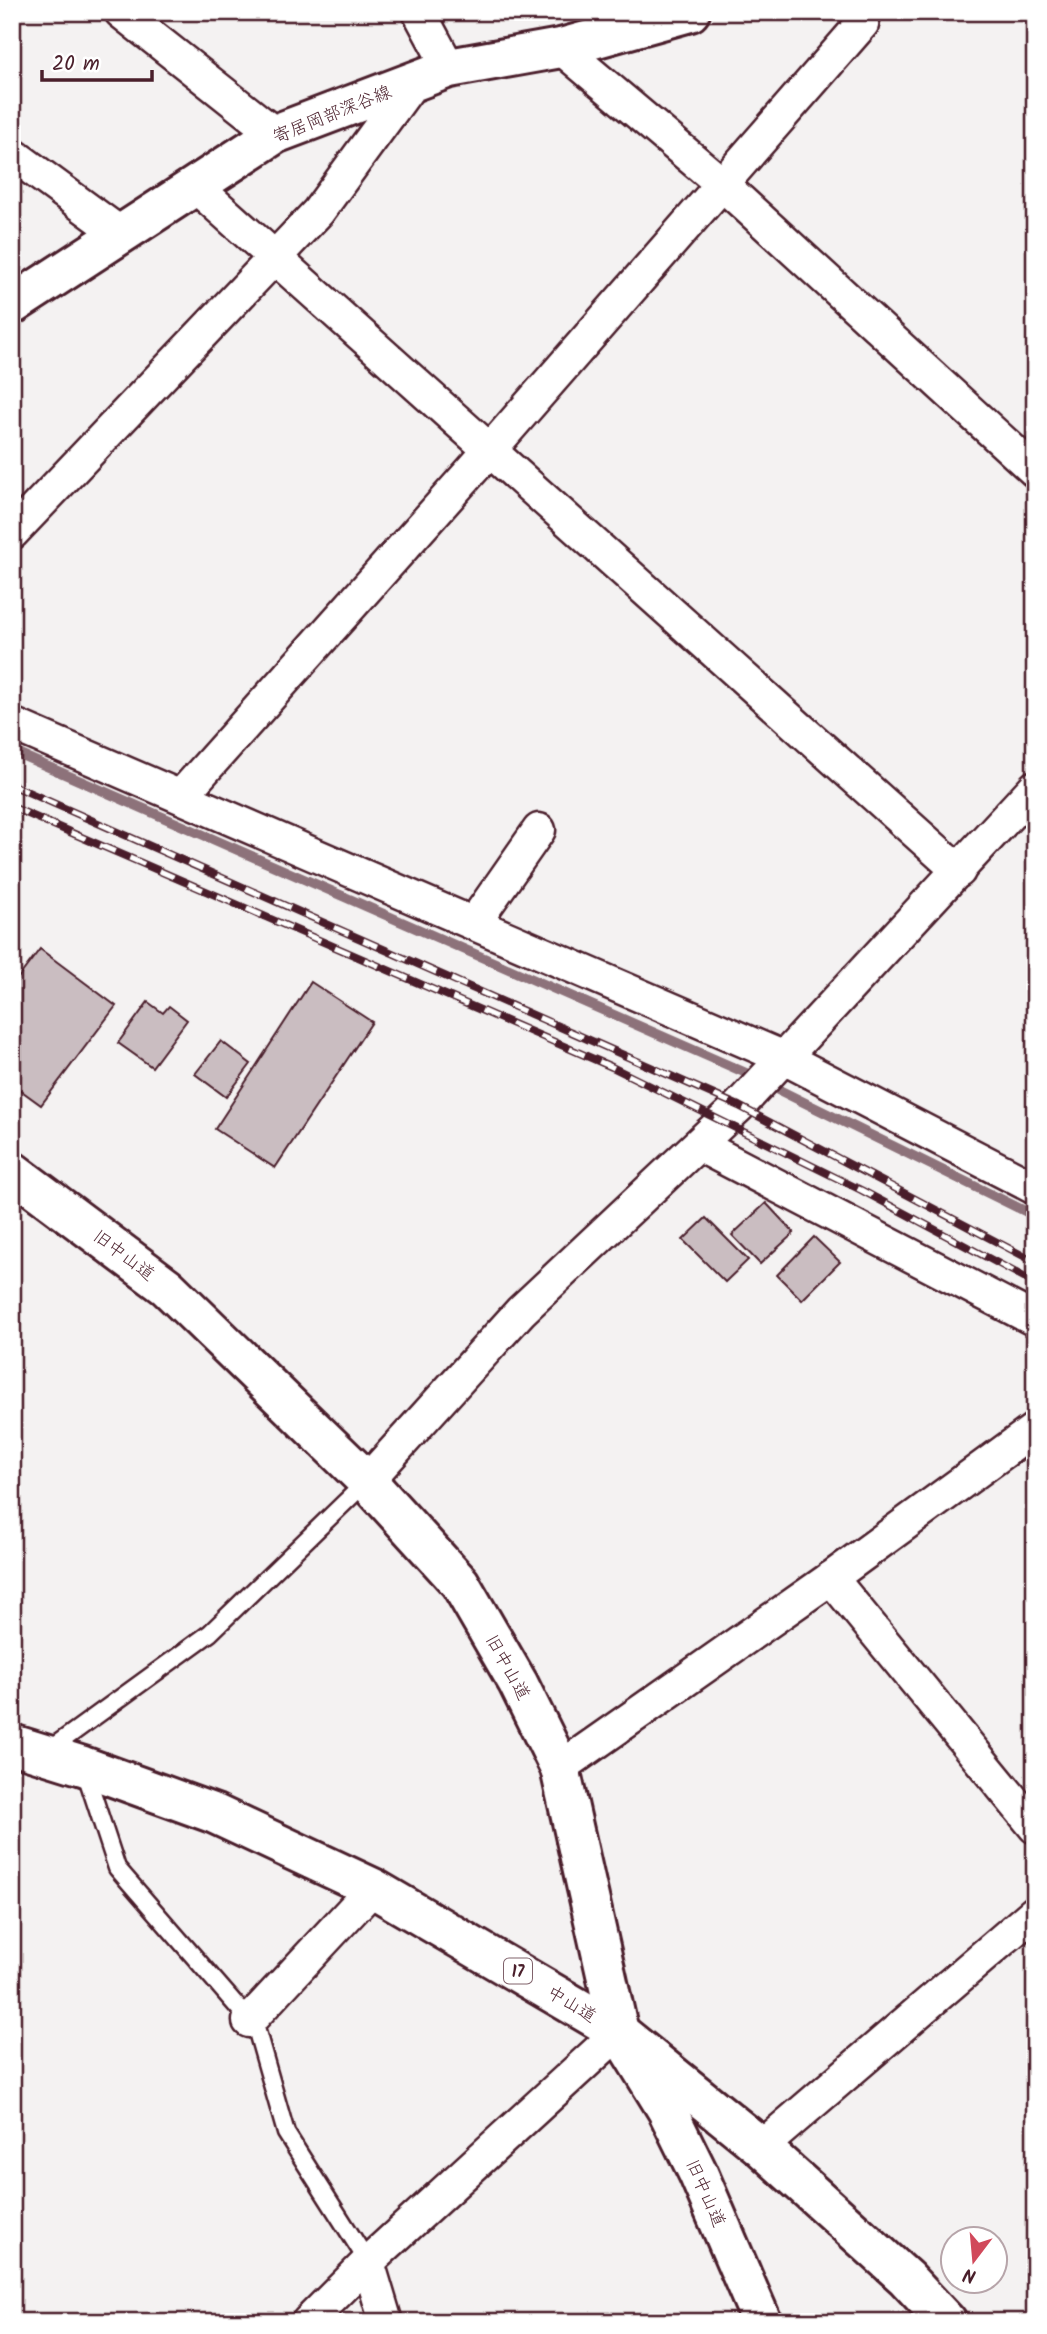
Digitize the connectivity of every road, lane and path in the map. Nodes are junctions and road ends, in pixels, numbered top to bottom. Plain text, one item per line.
1 (121, 12) edge
2 (419, 12) edge
3 (690, 12) edge
4 (857, 12) edge
5 (561, 48) junction
6 (449, 68) junction
7 (413, 82) junction
8 (275, 134) junction
9 (12, 154) edge
10 (722, 184) junction
11 (195, 186) junction
12 (121, 234) junction
13 (275, 257) junction
14 (12, 305) edge
15 (490, 450) junction
16 (1035, 471) edge
17 (12, 533) edge
18 (12, 724) edge
19 (1035, 787) edge
20 (181, 796) junction
21 (539, 830) dead end
22 (959, 871) junction
23 (474, 923) junction
24 (782, 1056) junction
25 (699, 1144) junction
26 (12, 1171) edge
27 (1035, 1188) edge
28 (1035, 1320) edge
29 (1035, 1429) edge
30 (367, 1481) junction
31 (831, 1578) junction
32 (28, 1749) edge
33 (83, 1766) junction
34 (560, 1768) junction
35 (1035, 1827) edge
36 (373, 1888) junction
37 (1035, 1912) edge
38 (249, 2021) junction
39 (619, 2032) junction
40 (761, 2147) junction
41 (368, 2262) junction
42 (308, 2322) edge
43 (386, 2322) edge
44 (762, 2322) edge
45 (947, 2322) edge

1 - 8 street
2 - 6 street
3 - 5 main road, 寄居岡部深谷線
4 - 10 street
5 - 6 main road, 寄居岡部深谷線
5 - 10 street
6 - 7 main road, 寄居岡部深谷線
7 - 8 main road, 寄居岡部深谷線
7 - 13 street
8 - 11 main road, 寄居岡部深谷線
9 - 12 street
10 - 15 street
10 - 16 street
11 - 12 main road, 寄居岡部深谷線
11 - 13 street
12 - 14 main road, 寄居岡部深谷線
13 - 15 street
13 - 17 street
15 - 20 street
15 - 22 street
18 - 20 street
19 - 22 street
20 - 23 street
21 - 23 street
22 - 24 street
23 - 24 street
24 - 25 street
24 - 27 street
25 - 28 street
25 - 30 street
26 - 30 main road, 旧中山道
29 - 31 street
30 - 32 lane
30 - 34 main road, 旧中山道
31 - 34 street
31 - 35 street
32 - 33 main road, 中山道 / 17
33 - 36 main road, 中山道 / 17
33 - 38 lane
34 - 39 main road, 旧中山道
36 - 38 street
36 - 39 main road, 中山道 / 17
37 - 40 street
38 - 41 lane
39 - 40 main road, 中山道 / 17
39 - 41 street
39 - 44 main road, 旧中山道
40 - 45 main road, 中山道 / 17
41 - 42 street
41 - 43 street

